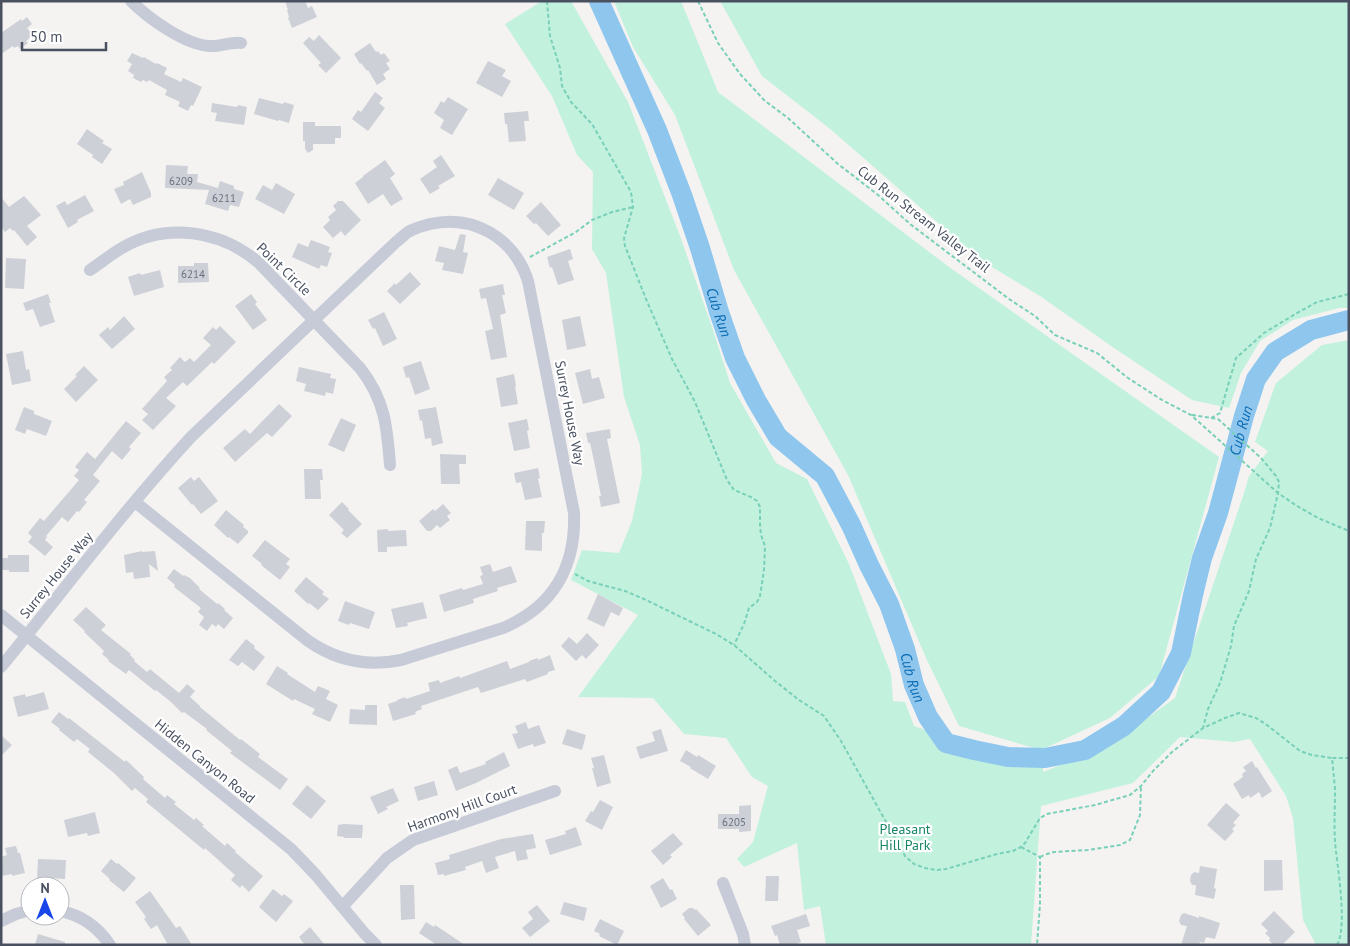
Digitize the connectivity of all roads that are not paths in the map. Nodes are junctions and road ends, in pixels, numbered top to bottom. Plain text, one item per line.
1 (131, 1) edge
2 (241, 43) dead end
3 (90, 270) dead end
4 (314, 320) junction
5 (390, 465) dead end
6 (135, 502) junction
7 (1, 615) edge
8 (26, 636) junction
9 (1, 667) edge
10 (555, 791) dead end
11 (723, 883) dead end
12 (343, 906) junction
13 (20, 913) edge
14 (70, 913) edge
15 (1, 921) edge
16 (110, 945) edge
17 (376, 945) edge
18 (745, 945) edge

1 - 2 street
3 - 4 street, Point Circle
4 - 5 street, Point Circle
4 - 6 street, Surrey House Way
4 - 6 street, Surrey House Way
6 - 8 street, Surrey House Way
7 - 8 street, Hidden Canyon Road
8 - 9 street, Surrey House Way
8 - 12 street, Hidden Canyon Road
10 - 12 street, Harmony Hill Court
11 - 18 street
12 - 17 street, Hidden Canyon Road
13 - 15 street
14 - 16 street

